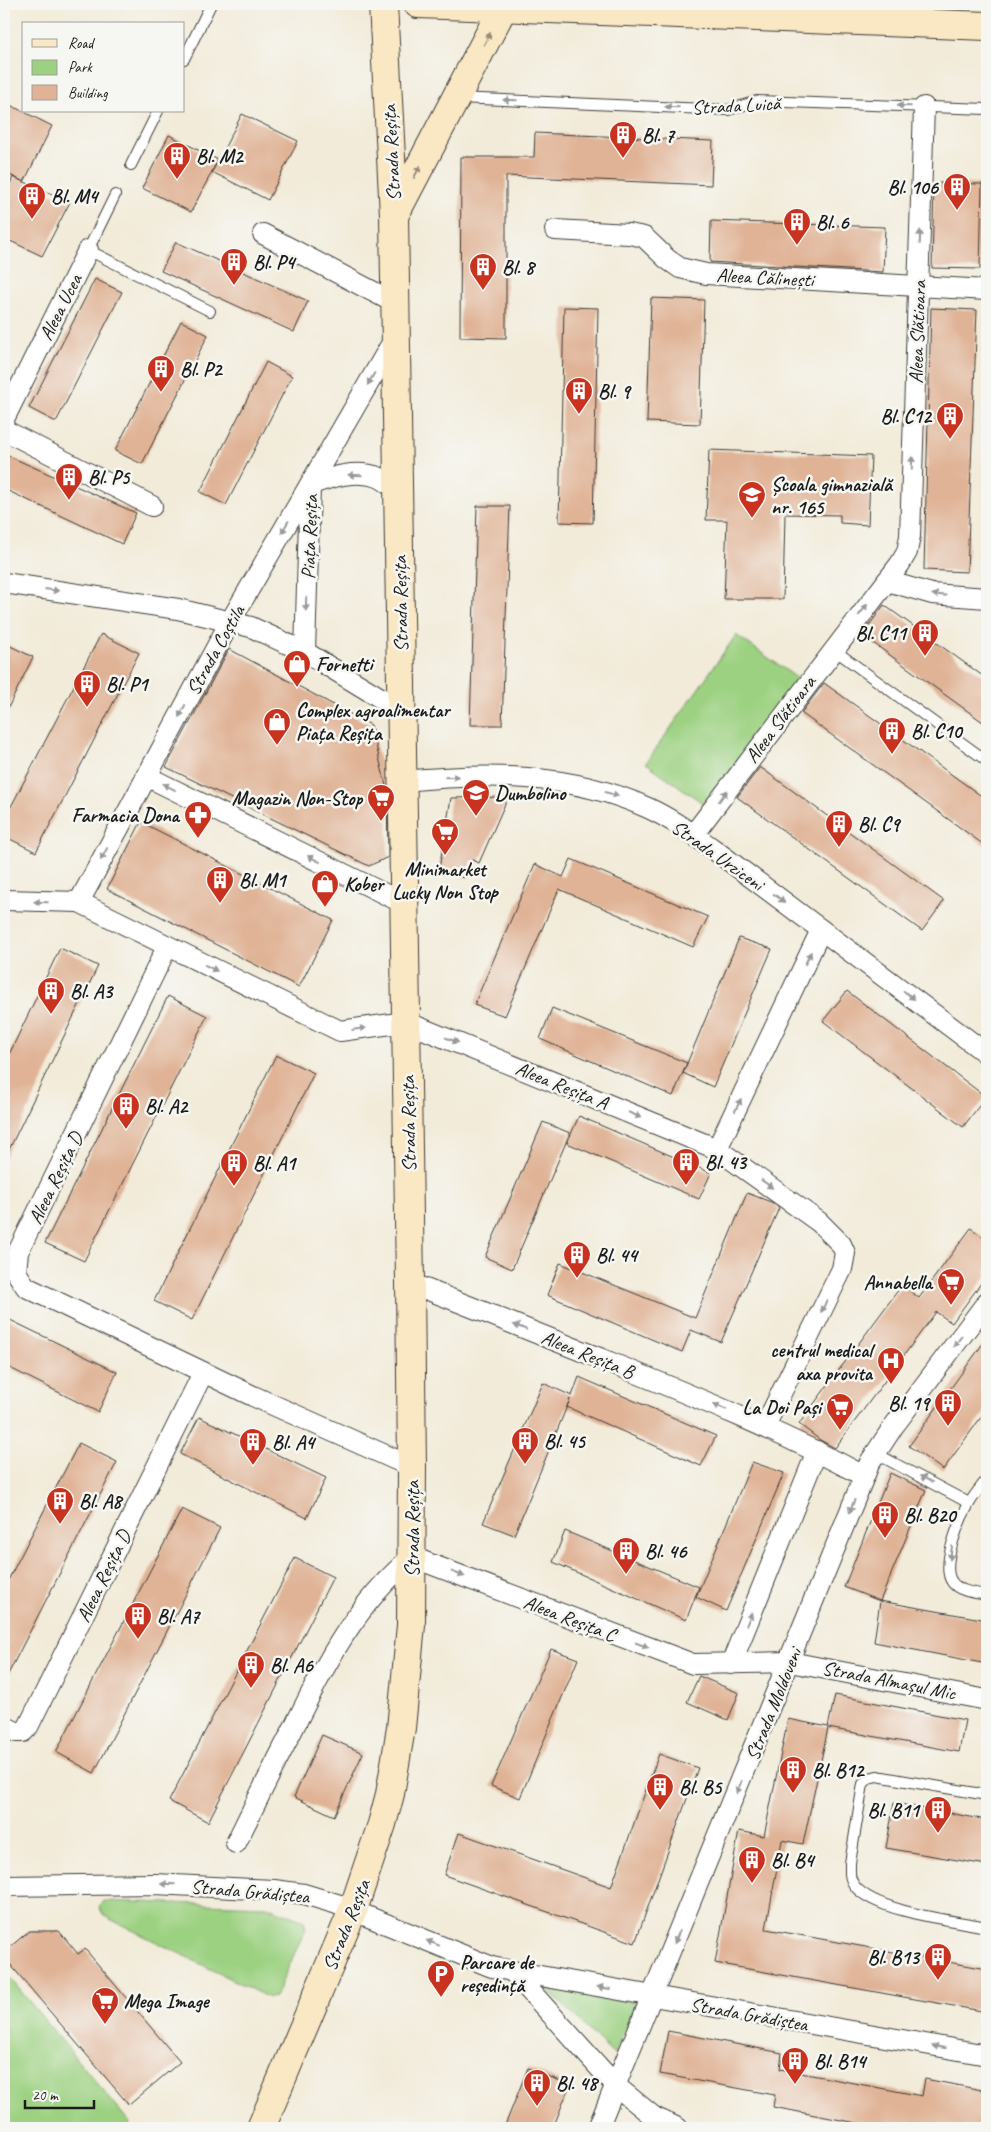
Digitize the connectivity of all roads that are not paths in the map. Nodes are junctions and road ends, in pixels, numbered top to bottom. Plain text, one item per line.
1 (212, 4) edge
2 (383, 4) edge
3 (418, 4) edge
4 (486, 6) edge
5 (742, 11) edge
6 (987, 26) edge
7 (185, 57) edge
8 (456, 98) junction
9 (924, 107) junction
10 (987, 109) edge
11 (158, 112) edge
12 (131, 165) dead end
13 (115, 196) dead end
14 (394, 215) junction
15 (555, 230) dead end
16 (263, 234) dead end
17 (88, 250) junction
18 (918, 285) junction
19 (987, 290) edge
20 (395, 303) junction
21 (210, 311) dead end
22 (396, 336) junction
23 (4, 419) edge
24 (4, 430) edge
25 (310, 485) junction
26 (398, 490) junction
27 (152, 506) dead end
28 (887, 581) junction
29 (4, 583) edge
30 (987, 598) edge
31 (230, 622) junction
32 (833, 650) junction
33 (305, 652) junction
34 (402, 711) junction
35 (987, 761) edge
36 (146, 776) junction
37 (403, 781) junction
38 (694, 834) junction
39 (4, 900) edge
40 (78, 902) junction
41 (405, 904) junction
42 (821, 930) junction
43 (168, 947) junction
44 (406, 1022) junction
45 (987, 1054) edge
46 (722, 1152) junction
47 (410, 1283) junction
48 (987, 1302) edge
49 (203, 1372) junction
50 (765, 1426) junction
51 (817, 1451) junction
52 (875, 1453) junction
53 (412, 1467) junction
54 (864, 1476) junction
55 (987, 1478) edge
56 (969, 1503) junction
57 (412, 1557) junction
58 (987, 1596) edge
59 (790, 1662) junction
60 (731, 1664) junction
61 (987, 1700) edge
62 (4, 1726) edge
63 (987, 1795) edge
64 (236, 1843) dead end
65 (4, 1886) edge
66 (353, 1910) junction
67 (987, 1927) edge
68 (512, 1971) junction
69 (652, 1997) junction
70 (987, 2056) edge
71 (616, 2086) junction
72 (261, 2128) edge
73 (598, 2128) edge
74 (678, 2128) edge

1 - 7 lane
2 - 14 street, Strada Reșița
3 - 4 street
4 - 5 street
8 -> 4 street
5 - 6 street
9 -> 8 lane, Strada Luică
14 -> 8 street
9 - 10 lane, Strada Luică
18 -> 9 street, Aleea Slătioara
11 - 12 lane
13 - 17 lane, Aleea Ucea
14 - 20 street, Strada Reșița
15 - 18 street, Aleea Călinești
16 - 20 street
17 - 21 lane
17 - 23 street, Aleea Ucea
18 - 19 street, Aleea Călinești
28 -> 18 street, Aleea Slătioara
20 - 22 street, Strada Reșița
22 -> 25 street, Strada Coștila
22 - 26 street, Strada Reșița
24 - 27 street
26 -> 25 street, Piața Reșița
25 -> 31 street, Strada Coștila
25 -> 33 street, Piața Reșița
26 - 34 street, Strada Reșița
30 -> 28 street
32 -> 28 street, Aleea Slătioara
29 -> 31 street
31 - 33 street
31 -> 36 street, Strada Coștila
32 - 35 lane
38 -> 32 street, Aleea Slătioara
33 - 34 street
34 - 37 street, Strada Reșița
36 -> 40 street, Strada Coștila
41 -> 36 street
37 -> 38 street, Strada Urziceni
37 - 41 street, Strada Reșița
38 -> 42 street, Strada Urziceni
40 -> 39 street
40 - 43 street
41 - 44 street, Strada Reșița
42 -> 45 street, Strada Urziceni
46 -> 42 street
43 -> 44 street
43 - 49 street, Aleea Reșița D
44 -> 46 street, Aleea Reșița A
44 - 47 street, Strada Reșița
46 -> 50 street
50 -> 47 street, Aleea Reșița B
47 - 53 street, Strada Reșița
48 -> 52 street, Strada Moldoveni
49 - 53 street, Aleea Reșița D
49 - 62 street, Aleea Reșița D
50 - 51 street, Aleea Reșița B
51 - 54 street, Aleea Reșița B
60 -> 51 street
52 - 54 street, Strada Moldoveni
56 -> 52 lane
53 - 57 street, Strada Reșița
54 -> 59 street, Strada Moldoveni
55 - 56 lane
56 -> 58 lane
57 -> 60 street, Aleea Reșița C
57 - 64 street
57 - 66 street, Strada Reșița
59 - 60 street, Aleea Reșița C
59 - 61 street, Strada Almașul Mic
59 -> 69 street, Strada Moldoveni
63 - 67 lane
66 -> 65 street, Strada Grădiștea
68 -> 66 street, Strada Grădiștea
66 - 72 street, Strada Reșița
69 -> 68 street, Strada Grădiștea
68 - 71 street
70 -> 69 street, Strada Grădiștea
69 - 71 street, Strada Moldoveni
71 - 73 street, Strada Moldoveni
71 - 74 street

